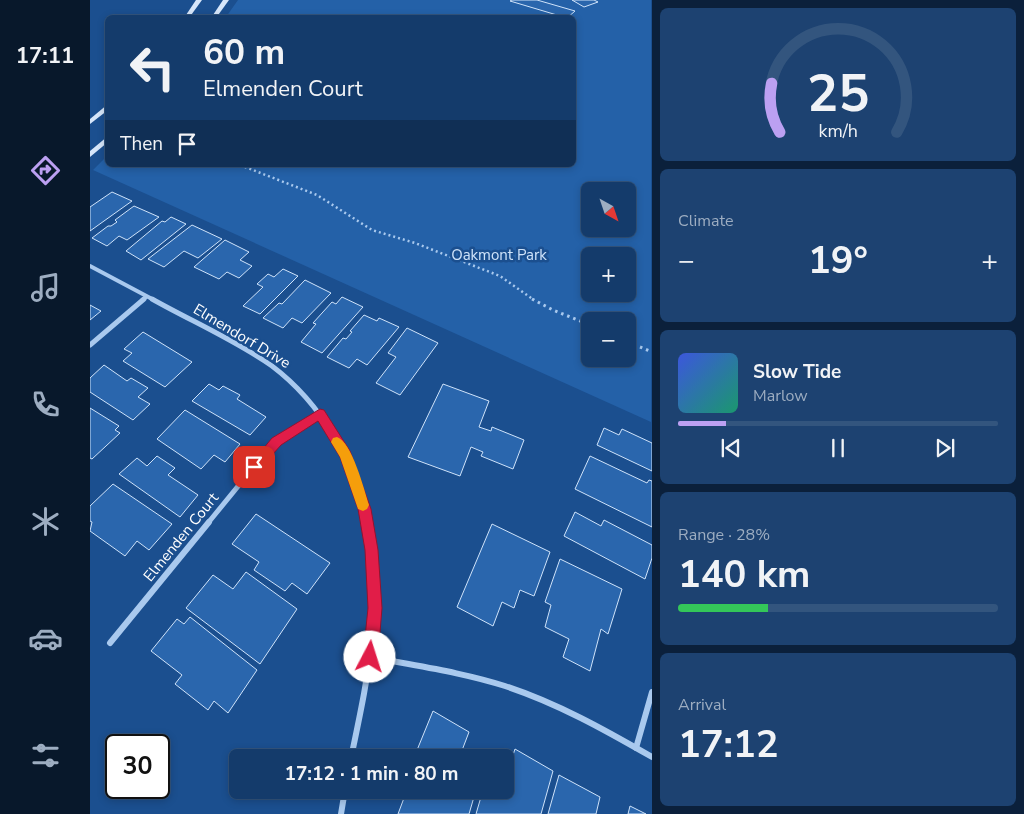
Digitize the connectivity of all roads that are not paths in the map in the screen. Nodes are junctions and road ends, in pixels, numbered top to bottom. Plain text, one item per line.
1 (199, 0) edge
2 (226, 0) edge
3 (188, 15) edge
4 (215, 15) edge
5 (105, 109) edge
6 (90, 122) edge
7 (105, 141) edge
8 (90, 155) edge
9 (90, 266) edge
10 (146, 297) junction
11 (90, 345) edge
12 (320, 414) junction
13 (110, 643) dead end
14 (370, 657) junction
15 (652, 692) edge
16 (636, 748) junction
17 (353, 749) edge
18 (652, 757) edge
19 (343, 799) edge
20 (340, 814) edge

1 - 3 main road
2 - 4 main road
5 - 6 main road
7 - 8 main road
9 - 10 street, Elmendorf Drive
10 - 11 street
10 - 12 street, Elmendorf Drive
12 - 13 street, Elmenden Court
12 - 14 street, Elmendorf Drive
14 - 16 street
14 - 17 street, Elmendorf Drive
15 - 16 street
16 - 18 street
19 - 20 street

